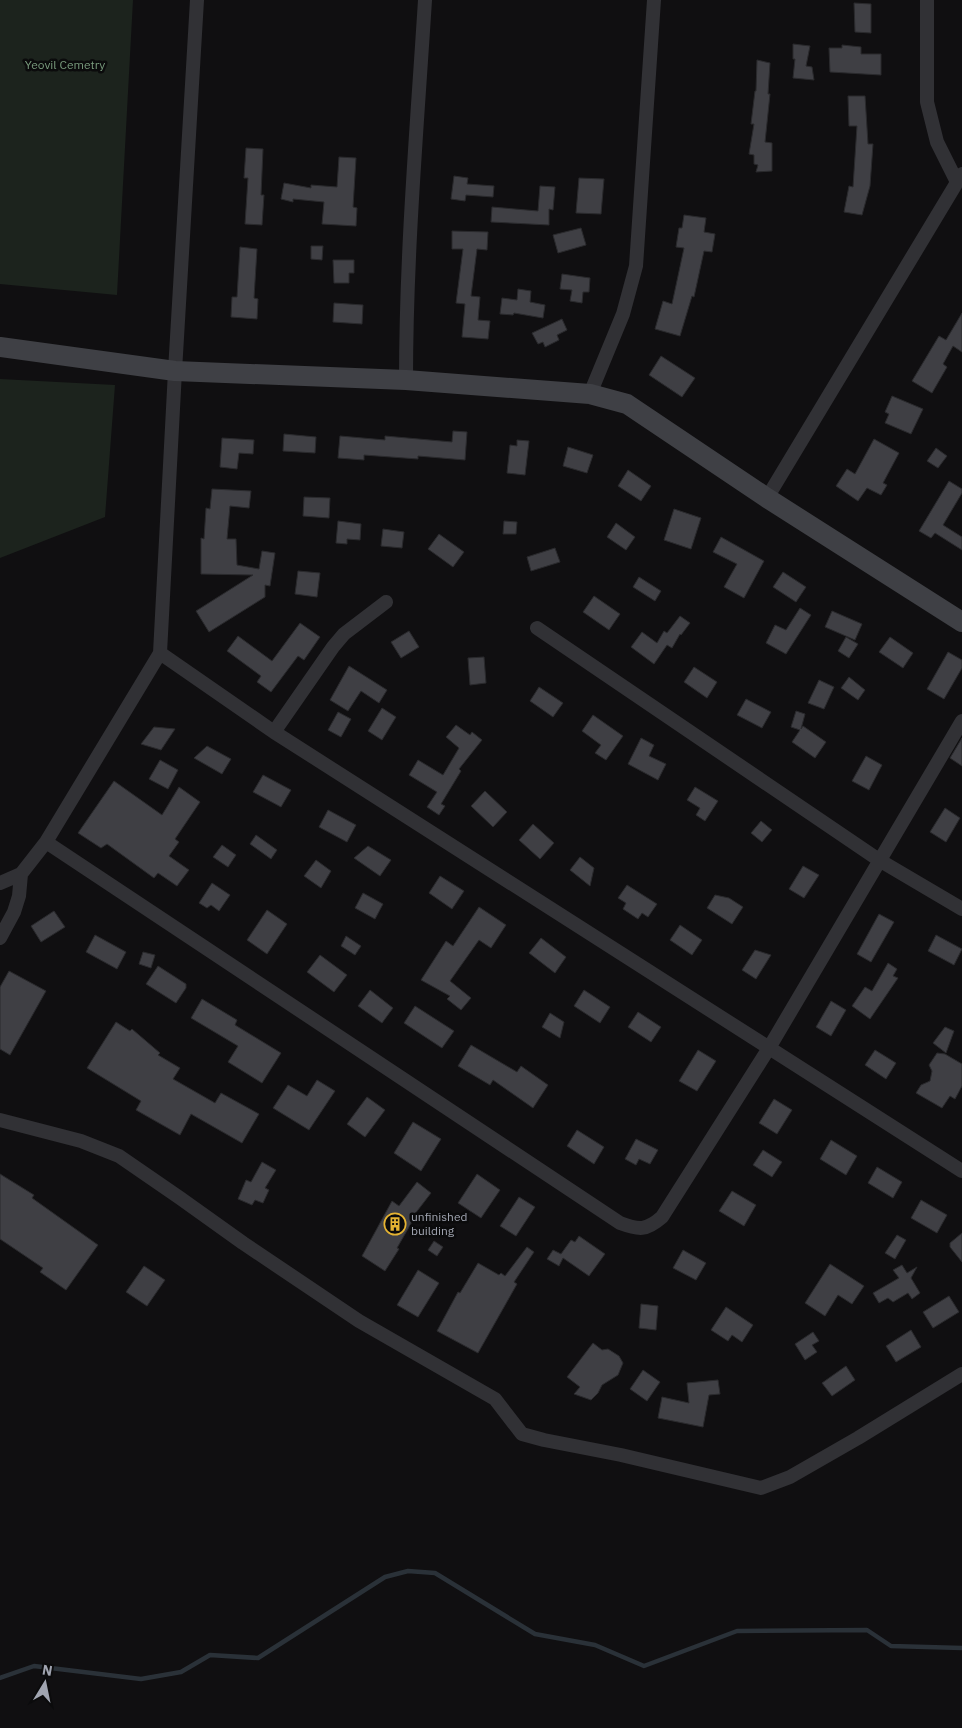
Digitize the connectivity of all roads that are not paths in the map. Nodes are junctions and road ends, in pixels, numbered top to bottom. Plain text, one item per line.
1 (197, 0) edge
2 (425, 0) edge
3 (654, 0) edge
4 (927, 0) edge
5 (960, 178) edge
6 (0, 347) edge
7 (174, 371) junction
8 (406, 380) junction
9 (590, 394) junction
10 (767, 498) junction
11 (386, 602) dead end
12 (962, 622) edge
13 (537, 628) dead end
14 (160, 653) junction
15 (962, 721) edge
16 (274, 732) junction
17 (46, 842) junction
18 (879, 860) junction
19 (21, 874) junction
20 (0, 883) edge
21 (962, 909) edge
22 (0, 938) edge
23 (769, 1048) junction
24 (0, 1120) edge
25 (962, 1171) edge
26 (962, 1374) edge

1 - 7 street
2 - 8 street
3 - 9 street
4 - 5 street
5 - 10 street
6 - 7 street
7 - 8 street
7 - 14 street
8 - 9 street
9 - 10 street
10 - 12 street
11 - 16 street
13 - 18 street
14 - 16 street
14 - 17 street
15 - 18 street
16 - 23 street
17 - 19 street
17 - 23 street
18 - 21 street
18 - 23 street
19 - 20 street
19 - 22 street
23 - 25 street
24 - 26 street

